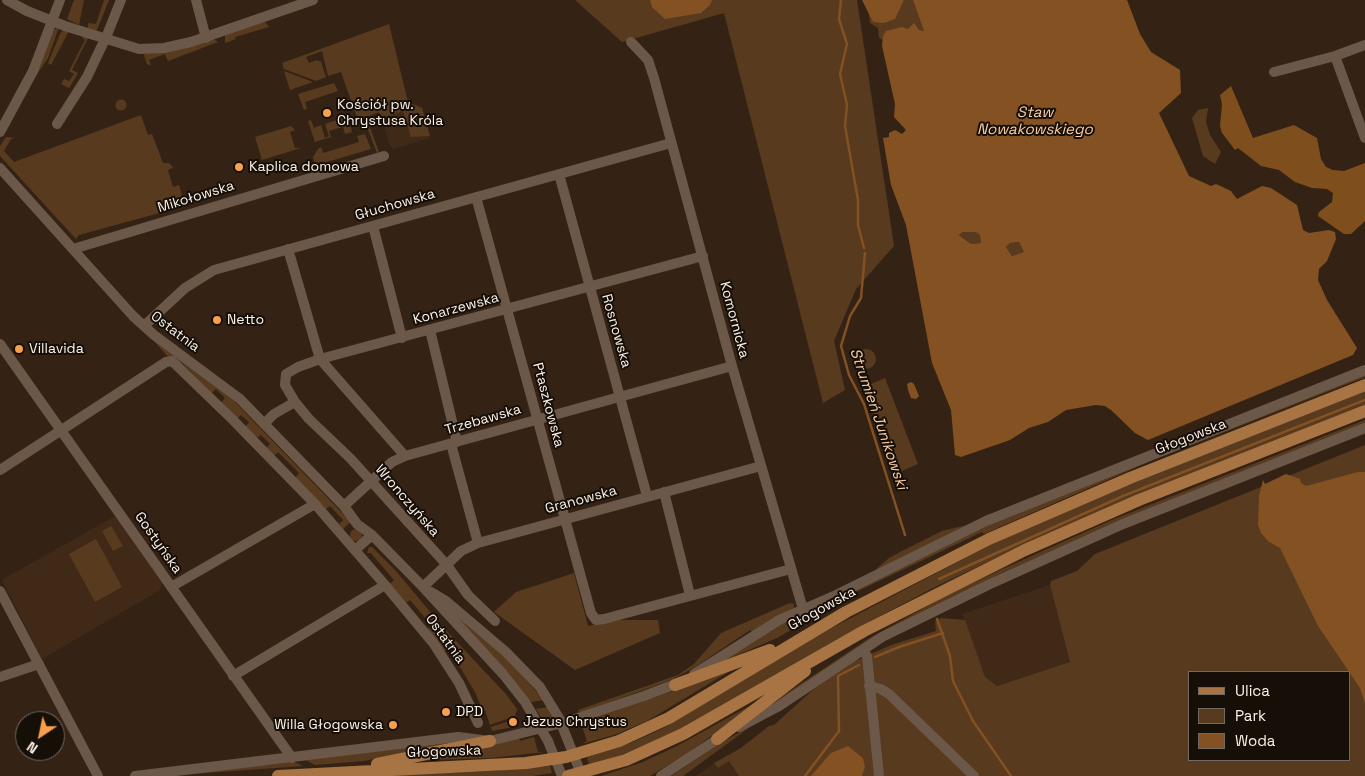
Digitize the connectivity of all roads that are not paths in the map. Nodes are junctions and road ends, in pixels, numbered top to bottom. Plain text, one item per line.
1 (7, 0) edge
2 (60, 0) edge
3 (121, 0) edge
4 (196, 0) edge
5 (313, 0) edge
6 (53, 21) junction
7 (206, 38) junction
8 (105, 39) junction
9 (631, 42) dead end
10 (1365, 45) edge
11 (1335, 56) junction
12 (1274, 72) dead end
13 (57, 124) dead end
14 (1364, 131) edge
15 (0, 132) edge
16 (671, 143) junction
17 (384, 156) dead end
18 (0, 168) edge
19 (559, 174) junction
20 (476, 197) junction
21 (373, 226) junction
22 (73, 249) junction
23 (288, 249) junction
24 (703, 256) junction
25 (589, 287) junction
26 (508, 309) junction
27 (144, 326) junction
28 (430, 330) junction
29 (402, 338) junction
30 (0, 344) edge
31 (320, 359) junction
32 (732, 366) junction
33 (1365, 370) edge
34 (1365, 385) edge
35 (621, 396) junction
36 (295, 402) junction
37 (1365, 412) edge
38 (538, 419) junction
39 (264, 424) junction
40 (1365, 428) edge
41 (62, 430) junction
42 (454, 443) junction
43 (405, 456) junction
44 (761, 466) junction
45 (0, 470) edge
46 (370, 480) junction
47 (664, 492) junction
48 (647, 496) junction
49 (315, 504) junction
50 (344, 506) junction
51 (564, 519) junction
52 (372, 535) junction
53 (478, 542) junction
54 (355, 550) junction
55 (446, 564) junction
56 (791, 569) junction
57 (385, 585) junction
58 (172, 586) junction
59 (423, 587) junction
60 (0, 591) edge
61 (690, 595) junction
62 (803, 609) junction
63 (495, 621) dead end
64 (811, 632) junction
65 (832, 649) junction
66 (863, 650) junction
67 (38, 664) junction
68 (233, 676) junction
69 (0, 677) edge
70 (675, 685) junction
71 (869, 686) junction
72 (525, 702) junction
73 (478, 723) dead end
74 (562, 723) junction
75 (541, 727) junction
76 (519, 733) junction
77 (717, 739) junction
78 (490, 741) junction
79 (292, 758) junction
80 (338, 772) junction
81 (98, 776) edge
82 (135, 776) edge
83 (278, 776) edge
84 (562, 776) edge
85 (568, 776) edge
86 (582, 776) edge
87 (661, 776) edge
88 (879, 776) edge
89 (974, 776) edge

1 - 6 street
2 - 6 street
3 - 8 street
4 - 7 street
5 - 7 street
6 - 8 street
6 - 15 street
7 - 8 street
8 - 13 street
9 - 16 street, Komornicka
10 - 11 street
11 - 12 street
11 - 14 street
16 - 19 street, Głuchowska
16 - 24 street, Komornicka
17 - 22 street, Mikołowska
18 - 22 street, Ostatnia
19 - 20 street, Głuchowska
19 - 25 street, Rosnowska
20 - 21 street, Głuchowska
20 - 26 street, Ptaszkowska
21 - 23 street, Głuchowska
21 - 29 street
22 - 27 street, Ostatnia
23 - 27 street, Głuchowska
23 - 31 street
24 - 25 street, Konarzewska
24 - 32 street, Komornicka
25 - 26 street, Konarzewska
25 - 35 street, Rosnowska
26 - 28 street, Konarzewska
26 - 38 street, Ptaszkowska
27 - 39 street, Ostatnia
28 - 29 street, Konarzewska
28 - 42 street
29 - 31 street, Konarzewska
30 - 41 street, Gostyńska
31 - 36 street, Konarzewska
31 - 43 street
32 - 35 street, Trzebawska
32 - 44 street, Komornicka
33 - 62 street, Głogowska
34 - 64 main road, Głogowska
35 - 38 street, Trzebawska
35 - 48 street, Rosnowska
36 - 39 street
36 - 46 street, Wronczyńska
37 - 65 main road
38 - 42 street, Trzebawska
38 - 51 street, Ptaszkowska
39 - 50 street, Ostatnia
40 - 66 street
41 - 45 street
41 - 49 street, Ostatnia
41 - 58 street, Gostyńska
42 - 43 street, Trzebawska
42 - 53 street
43 - 46 street, Trzebawska
44 - 47 street, Granowska
44 - 56 street, Komornicka
46 - 50 street, Trzebawska
46 - 55 street, Wronczyńska
47 - 48 street, Granowska
47 - 61 street
48 - 51 street, Granowska
49 - 54 street, Ostatnia
49 - 58 street
50 - 52 street, Ostatnia
51 - 53 street, Granowska
51 - 61 street, Ptaszkowska
52 - 54 street
52 - 59 street, Ostatnia
53 - 55 street, Granowska
54 - 57 street, Ostatnia
55 - 59 street, Granowska
55 - 63 street, Wronczyńska
56 - 61 street
56 - 62 street, Komornicka
57 - 68 street
57 - 73 street, Ostatnia
58 - 68 street, Gostyńska
59 - 72 street, Ostatnia
59 - 74 street, Ostatnia
60 - 67 street
62 - 70 street, Głogowska
64 - 70 main road
64 - 80 main road, Głogowska
65 - 77 main road
65 - 85 main road
66 - 71 street
66 - 77 street
67 - 69 street
67 - 81 street
68 - 79 street, Gostyńska
70 - 74 street, Głogowska
71 - 88 street
71 - 89 street
72 - 75 street, Ostatnia
72 - 76 street
74 - 75 street
74 - 86 street, Ostatnia
75 - 76 street
75 - 84 street, Ostatnia
76 - 78 street
77 - 87 street
78 - 79 street, Głogowska
78 - 80 main road
79 - 82 street, Głogowska
80 - 83 main road, Głogowska

